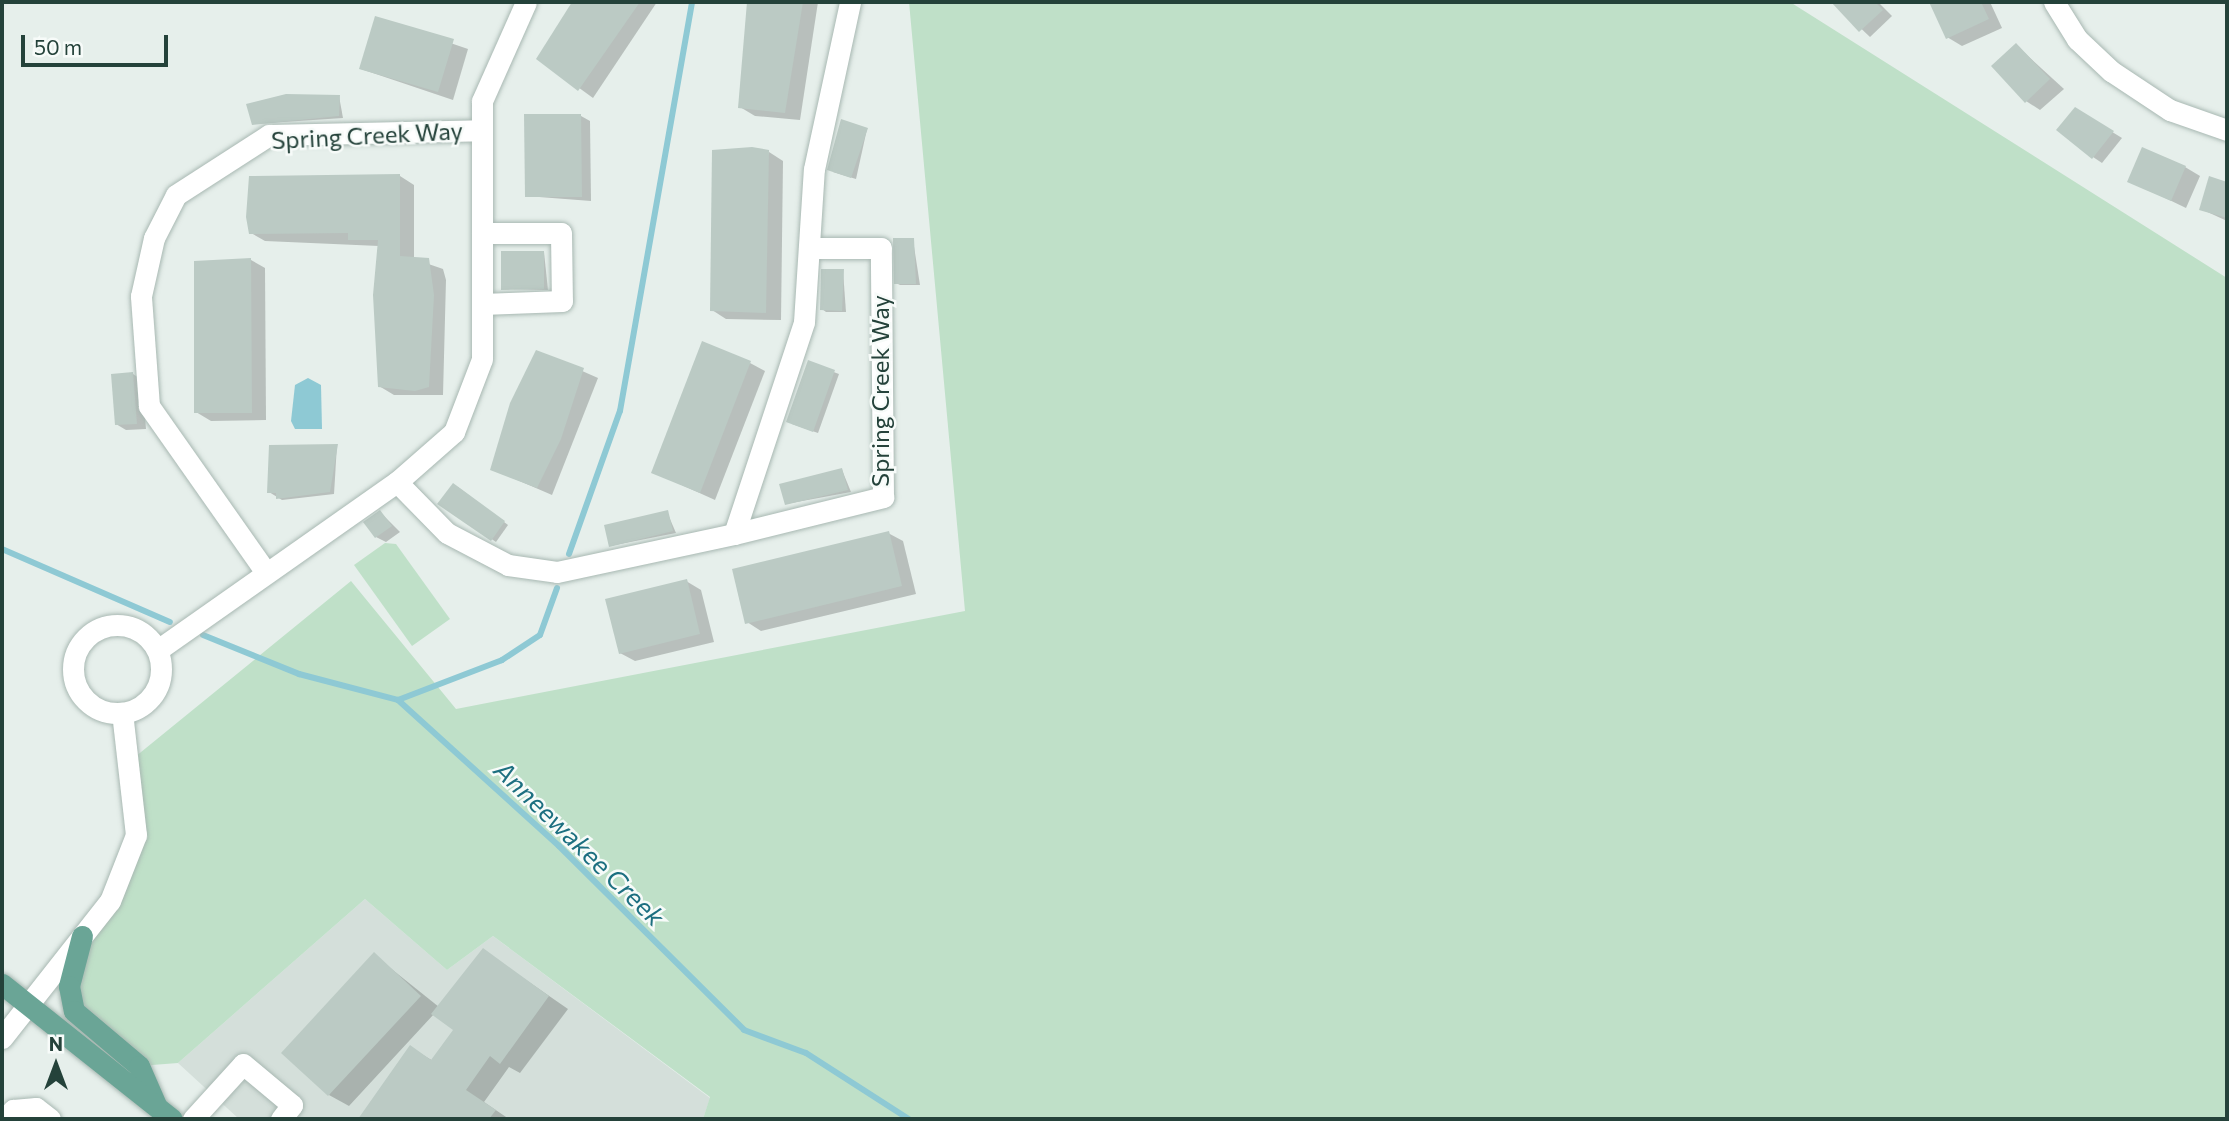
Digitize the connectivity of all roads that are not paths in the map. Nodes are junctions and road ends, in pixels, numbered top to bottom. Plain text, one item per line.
1 (526, 2) edge
2 (849, 2) edge
3 (2054, 2) edge
4 (482, 130) junction
5 (2227, 130) edge
6 (482, 233) junction
7 (809, 248) junction
8 (482, 304) junction
9 (397, 482) junction
10 (734, 534) junction
11 (265, 571) junction
12 (159, 649) junction
13 (121, 713) junction
14 (82, 936) junction
15 (2, 984) edge
16 (29, 1006) junction
17 (2, 1038) edge
18 (164, 1113) edge
19 (4, 1119) edge
20 (50, 1119) edge
21 (193, 1119) edge
22 (281, 1119) edge

1 - 4 street, Spring Creek Way
2 - 7 street
3 - 5 street
4 - 6 street, Spring Creek Way
4 - 11 street, Spring Creek Way
6 - 8 street, Spring Creek Way
6 - 8 street
7 - 10 street
7 - 10 street, Spring Creek Way
8 - 9 street, Spring Creek Way
9 - 10 street, Spring Creek Way
9 - 11 street, Spring Creek Way
11 - 12 street
12 - 13 street
12 - 13 street
13 - 14 street
14 - 16 street
14 - 18 main road
15 - 16 main road
16 - 17 street
16 - 18 main road
19 - 20 street
21 - 22 street

